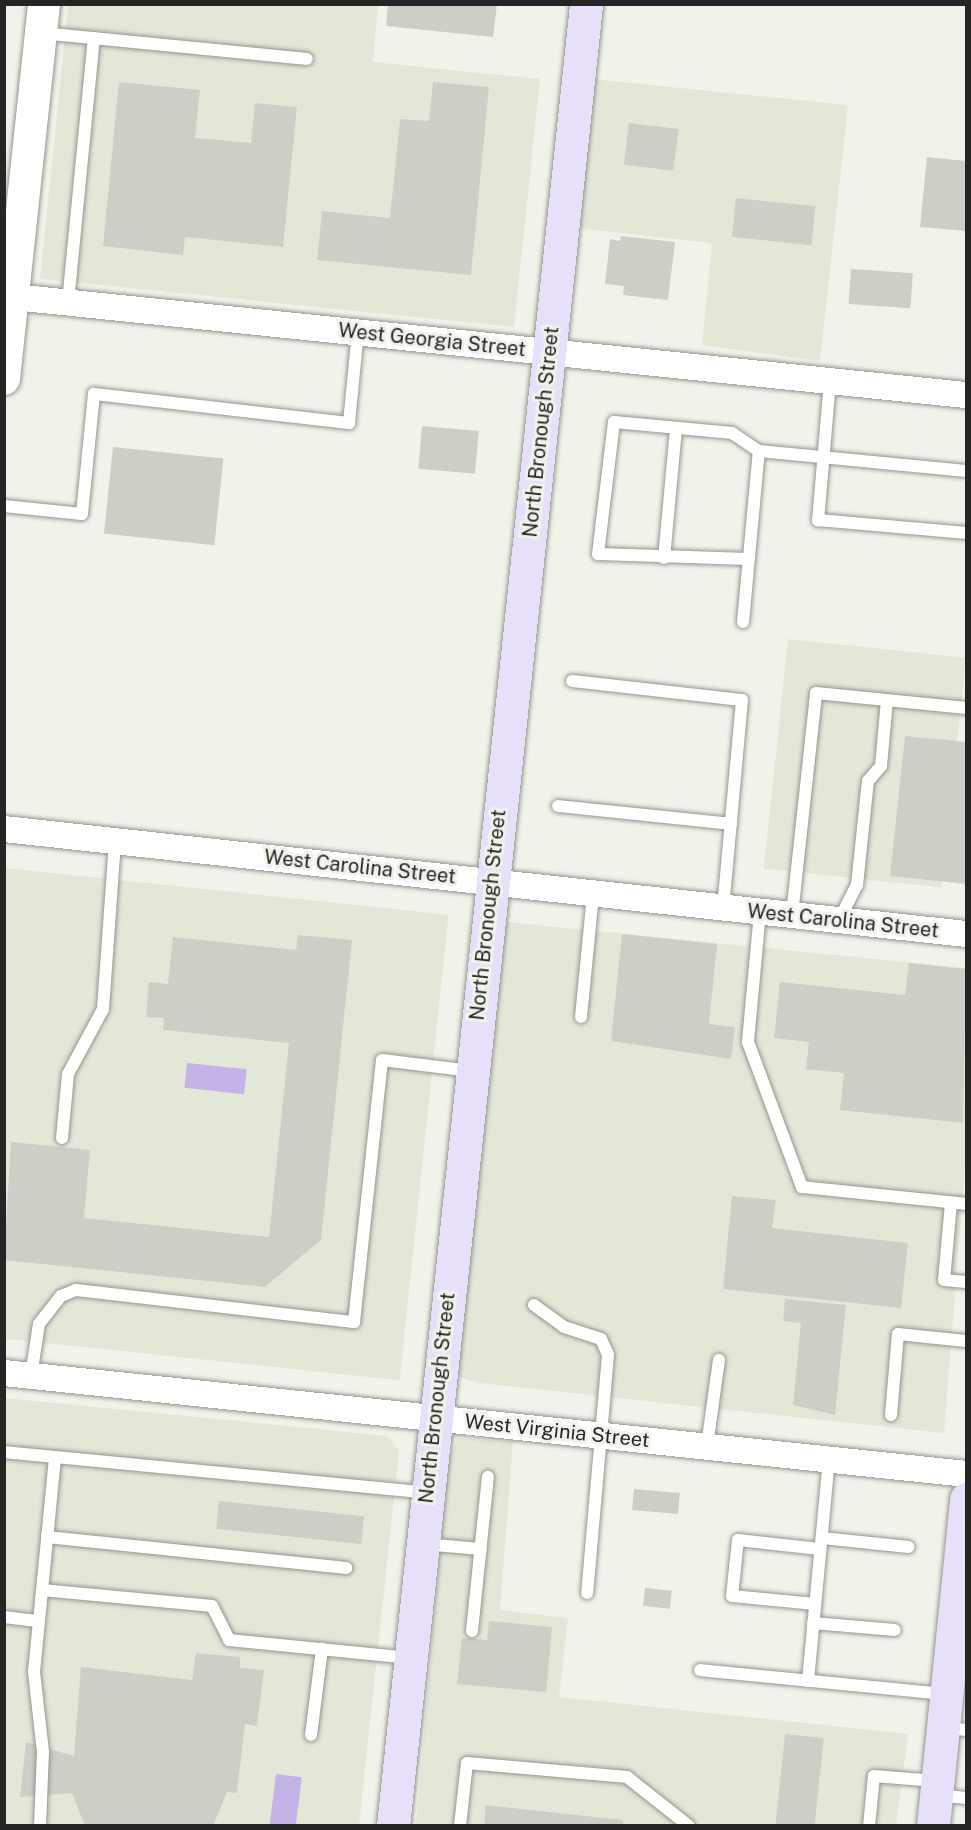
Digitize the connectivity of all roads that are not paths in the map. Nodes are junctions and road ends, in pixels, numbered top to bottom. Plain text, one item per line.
1 (586, 4) edge
2 (43, 19) edge
3 (94, 38) junction
4 (306, 59) dead end
5 (9, 296) edge
6 (68, 302) junction
7 (358, 332) junction
8 (550, 352) junction
9 (4, 379) edge
10 (830, 381) junction
11 (966, 395) edge
12 (676, 429) junction
13 (759, 451) junction
14 (824, 458) junction
15 (966, 471) edge
16 (4, 506) edge
17 (966, 533) edge
18 (664, 558) junction
19 (749, 559) junction
20 (743, 622) dead end
21 (572, 681) dead end
22 (887, 700) junction
23 (966, 708) edge
24 (558, 806) dead end
25 (731, 824) junction
26 (4, 829) edge
27 (115, 841) junction
28 (491, 880) junction
29 (593, 894) junction
30 (723, 908) junction
31 (760, 912) junction
32 (792, 915) junction
33 (839, 920) junction
34 (966, 934) edge
35 (581, 1017) dead end
36 (471, 1071) junction
37 (62, 1138) dead end
38 (951, 1203) junction
39 (966, 1204) edge
40 (966, 1282) edge
41 (534, 1305) dead end
42 (966, 1341) edge
43 (719, 1360) dead end
44 (4, 1373) edge
45 (32, 1376) junction
46 (891, 1415) dead end
47 (435, 1418) junction
48 (599, 1435) junction
49 (707, 1446) junction
50 (4, 1452) edge
51 (55, 1457) junction
52 (829, 1459) junction
53 (966, 1474) edge
54 (488, 1477) dead end
55 (427, 1493) junction
56 (966, 1499) edge
57 (47, 1537) junction
58 (422, 1544) junction
59 (821, 1544) junction
60 (909, 1547) dead end
61 (481, 1550) junction
62 (346, 1568) dead end
63 (42, 1590) junction
64 (587, 1593) dead end
65 (815, 1604) junction
66 (4, 1617) edge
67 (39, 1621) junction
68 (813, 1623) junction
69 (960, 1627) edge
70 (895, 1630) dead end
71 (472, 1631) dead end
72 (322, 1649) junction
73 (410, 1658) junction
74 (700, 1670) dead end
75 (808, 1681) junction
76 (946, 1694) junction
77 (955, 1729) edge
78 (311, 1735) dead end
79 (943, 1800) edge
80 (35, 1823) edge
81 (393, 1826) edge
82 (460, 1826) edge
83 (689, 1826) edge
84 (869, 1826) edge

1 - 8 main road, North Bronough Street
2 - 3 lane
2 - 5 street
3 - 4 lane
3 - 6 lane
5 - 6 street, West Georgia Street
5 - 9 street
6 - 7 street, West Georgia Street
7 - 8 street, West Georgia Street
7 - 16 lane
8 - 10 street, West Georgia Street
8 - 28 main road, North Bronough Street
10 - 11 street, West Georgia Street
10 - 14 lane
12 - 13 lane
12 - 18 lane
12 - 18 lane
13 - 14 lane
13 - 19 lane
14 - 15 lane
14 - 17 lane
18 - 19 lane
19 - 20 lane
21 - 25 lane
22 - 23 lane
22 - 32 lane
22 - 33 lane
24 - 25 lane
25 - 30 lane
26 - 27 street, West Carolina Street
27 - 28 street, West Carolina Street
27 - 37 lane
28 - 29 street, West Carolina Street
28 - 36 main road, North Bronough Street
29 - 30 street, West Carolina Street
29 - 35 lane
30 - 31 street, West Carolina Street
31 - 32 street, West Carolina Street
31 - 38 lane
32 - 33 street, West Carolina Street
33 - 34 street, West Carolina Street
36 - 45 lane
36 - 47 main road, North Bronough Street
38 - 39 lane
38 - 40 lane
41 - 48 lane
42 - 46 lane
43 - 49 lane
44 - 45 street, West Virginia Street
45 - 47 street, West Virginia Street
47 - 48 street, West Virginia Street
47 - 55 main road, North Bronough Street
48 - 49 street, West Virginia Street
48 - 64 lane
49 - 52 street, West Virginia Street
50 - 51 lane
51 - 55 lane
51 - 57 lane
52 - 53 street, West Virginia Street
52 - 59 lane
54 - 61 lane
55 - 58 main road, North Bronough Street
56 - 69 main road
57 - 62 lane
57 - 63 lane
58 - 61 lane
58 - 73 main road, North Bronough Street
59 - 60 lane
59 - 65 lane
59 - 65 lane
61 - 71 lane
63 - 67 lane
63 - 72 lane
65 - 68 lane
66 - 67 lane
67 - 80 lane
68 - 70 lane
68 - 75 lane
69 - 76 main road
72 - 73 lane
72 - 78 lane
73 - 81 main road, North Bronough Street
74 - 75 lane
75 - 76 lane
76 - 77 main road
77 - 79 main road
79 - 84 lane
82 - 83 lane

